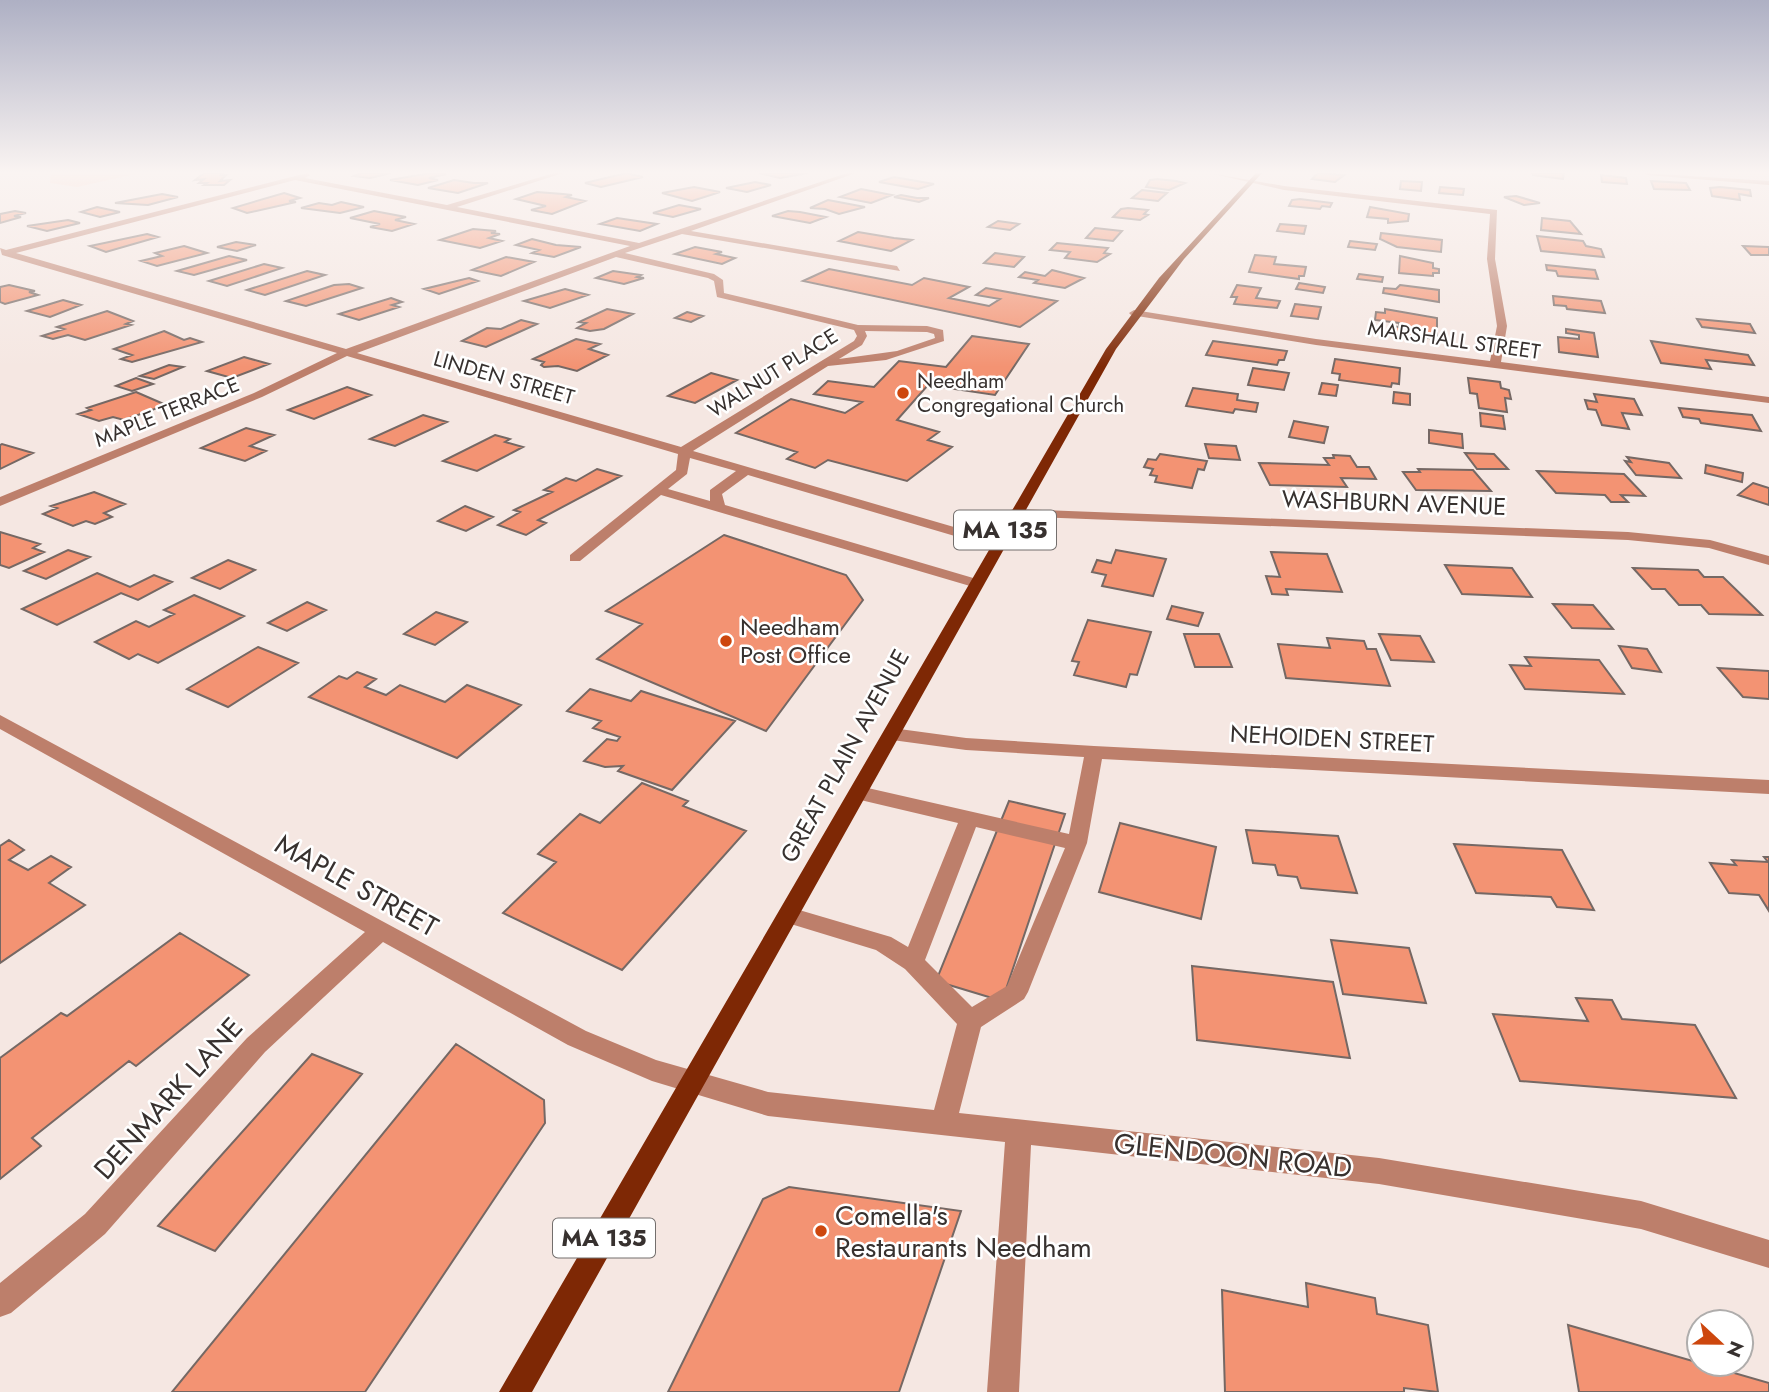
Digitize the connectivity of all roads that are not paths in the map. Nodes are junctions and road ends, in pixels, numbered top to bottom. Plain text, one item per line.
1 (60, 238) edge
2 (601, 238) edge
3 (662, 238) edge
4 (715, 238) edge
5 (1199, 238) edge
6 (1492, 238) edge
7 (639, 245) junction
8 (1, 253) edge
9 (616, 254) junction
10 (897, 270) dead end
11 (1134, 313) junction
12 (858, 328) junction
13 (346, 353) junction
14 (825, 363) junction
15 (1495, 365) junction
16 (1769, 400) edge
17 (685, 450) junction
18 (747, 470) junction
19 (659, 490) junction
20 (0, 502) edge
21 (719, 508) junction
22 (1015, 513) junction
23 (997, 544) junction
24 (575, 558) dead end
25 (1769, 561) edge
26 (975, 583) junction
27 (0, 722) edge
28 (892, 734) junction
29 (1094, 751) junction
30 (1769, 787) edge
31 (859, 793) junction
32 (969, 819) junction
33 (1077, 843) junction
34 (789, 915) junction
35 (380, 932) junction
36 (913, 962) junction
37 (970, 1021) junction
38 (692, 1084) junction
39 (943, 1124) junction
40 (1018, 1131) junction
41 (1769, 1254) edge
42 (0, 1302) edge
43 (516, 1392) edge
44 (1003, 1392) edge

1 - 8 street
2 - 7 street
3 - 7 street, MAPLE TERRACE
4 - 10 street
5 - 11 main road, GREAT PLAIN AVENUE / MA 135
6 - 15 street
7 - 9 street, MAPLE TERRACE
8 - 13 street, LINDEN STREET
9 - 12 street, WALNUT PLACE
9 - 13 street, MAPLE TERRACE
11 - 15 street, MARSHALL STREET
11 - 22 main road, GREAT PLAIN AVENUE / MA 135
12 - 14 street, WALNUT PLACE
12 - 14 street
13 - 17 street, LINDEN STREET
13 - 20 street, MAPLE TERRACE
14 - 17 street, WALNUT PLACE
15 - 16 street, MARSHALL STREET
17 - 18 street, LINDEN STREET
17 - 19 street
18 - 21 street
18 - 23 street, LINDEN STREET
19 - 21 street
19 - 24 street
21 - 26 street
22 - 23 main road, GREAT PLAIN AVENUE / MA 135
22 - 25 street, WASHBURN AVENUE
23 - 26 main road, GREAT PLAIN AVENUE / MA 135
26 - 28 main road, GREAT PLAIN AVENUE / MA 135
27 - 35 street, MAPLE STREET
28 - 29 street, NEHOIDEN STREET
28 - 31 main road, GREAT PLAIN AVENUE / MA 135
29 - 30 street, NEHOIDEN STREET
29 - 33 street
31 - 32 street
31 - 34 main road, GREAT PLAIN AVENUE / MA 135
32 - 33 street
32 - 36 street
33 - 37 street
34 - 36 street
34 - 38 main road, GREAT PLAIN AVENUE / MA 135
35 - 38 street, MAPLE STREET
35 - 42 street, DENMARK LANE
36 - 37 street
37 - 39 street
38 - 39 street, GLENDOON ROAD
38 - 43 main road, GREAT PLAIN AVENUE / MA 135
39 - 40 street, GLENDOON ROAD
40 - 41 street, GLENDOON ROAD
40 - 44 street

